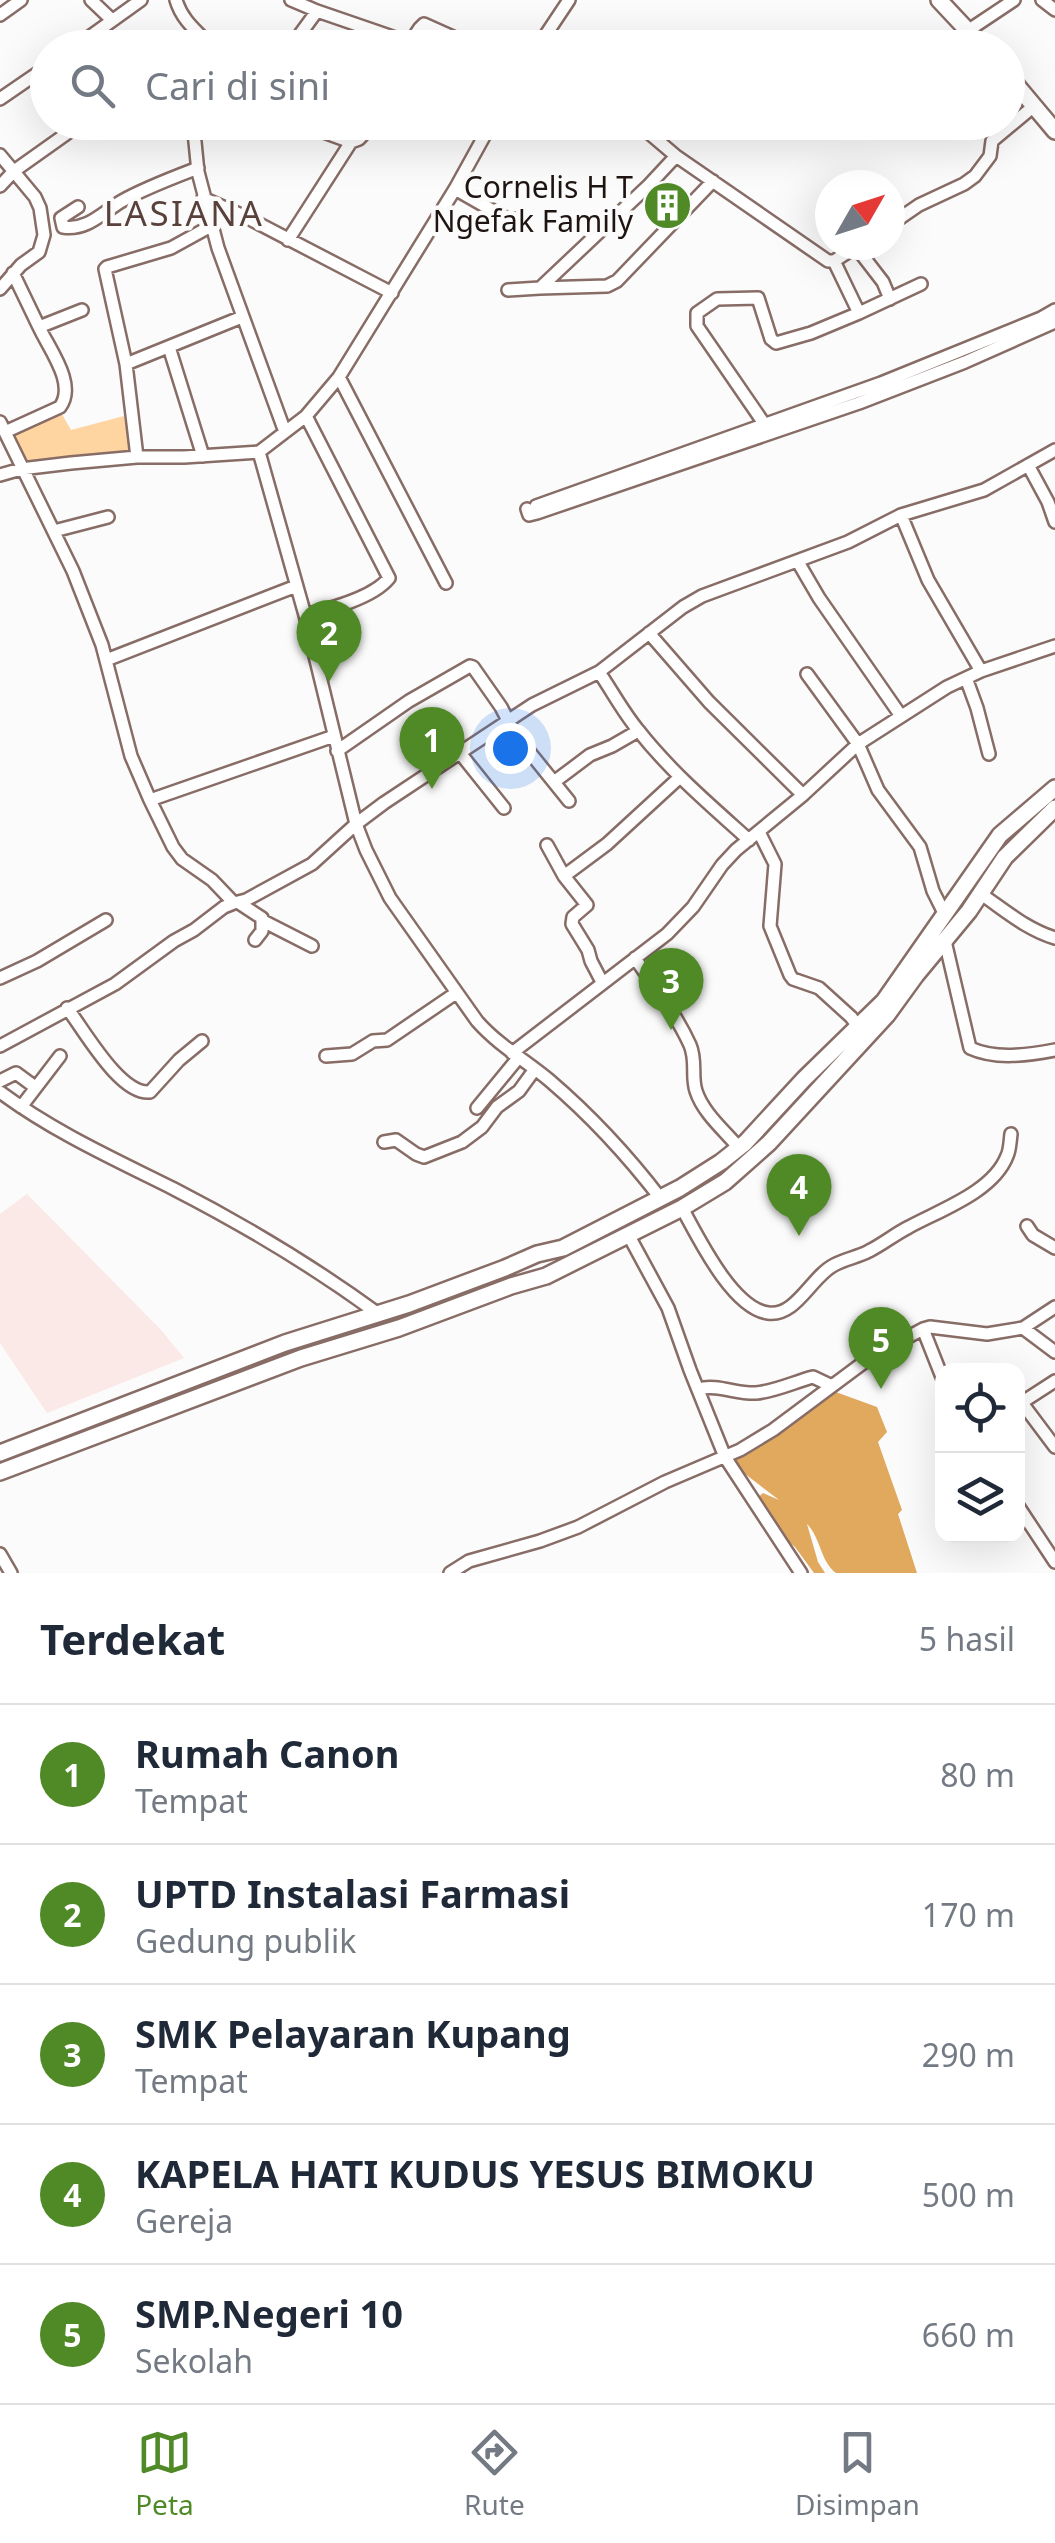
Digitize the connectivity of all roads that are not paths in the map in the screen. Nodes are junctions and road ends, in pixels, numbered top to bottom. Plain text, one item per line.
1 (21, 0) edge
2 (91, 0) edge
3 (141, 0) edge
4 (176, 0) edge
5 (291, 0) edge
6 (569, 0) edge
7 (940, 0) edge
8 (1014, 0) edge
9 (1042, 0) edge
10 (1055, 10) edge
11 (317, 11) junction
12 (0, 15) edge
13 (112, 20) junction
14 (98, 30) edge
15 (194, 30) edge
16 (303, 30) edge
17 (371, 30) edge
18 (549, 30) edge
19 (969, 30) joint
20 (30, 78) edge
21 (1025, 95) edge
22 (0, 99) edge
23 (1034, 106) junction
24 (1025, 114) edge
25 (1055, 131) edge
26 (57, 140) edge
27 (195, 140) edge
28 (346, 140) edge
29 (356, 140) edge
30 (482, 140) edge
31 (657, 140) edge
32 (993, 140) edge
33 (351, 142) junction
34 (0, 154) edge
35 (676, 156) junction
36 (198, 168) junction
37 (14, 171) junction
38 (713, 181) junction
39 (0, 186) edge
40 (455, 189) junction
41 (203, 198) junction
42 (78, 207) dead end
43 (905, 215) edge
44 (518, 220) dead end
45 (211, 226) junction
46 (288, 240) junction
47 (868, 260) edge
48 (834, 261) joint
49 (13, 273) junction
50 (921, 284) dead end
51 (0, 288) edge
52 (540, 288) junction
53 (508, 290) dead end
54 (392, 292) junction
55 (890, 299) junction
56 (82, 310) dead end
57 (1055, 310) edge
58 (858, 313) junction
59 (242, 317) junction
60 (1055, 322) edge
61 (39, 327) junction
62 (169, 347) junction
63 (126, 364) junction
64 (340, 377) junction
65 (883, 388) junction
66 (306, 416) junction
67 (765, 425) junction
68 (3, 427) edge
69 (286, 432) junction
70 (1055, 450) edge
71 (260, 452) junction
72 (203, 456) junction
73 (137, 457) junction
74 (1028, 465) junction
75 (21, 469) junction
76 (0, 475) edge
77 (901, 515) junction
78 (108, 517) dead end
79 (1055, 521) edge
80 (54, 530) junction
81 (798, 562) junction
82 (446, 583) dead end
83 (296, 586) junction
84 (305, 615) junction
85 (650, 633) junction
86 (1055, 646) edge
87 (106, 660) junction
88 (981, 671) junction
89 (599, 672) junction
90 (807, 674) dead end
91 (966, 678) junction
92 (901, 716) junction
93 (508, 722) junction
94 (638, 731) junction
95 (334, 736) junction
96 (858, 744) junction
97 (338, 751) junction
98 (460, 753) junction
99 (989, 754) dead end
100 (680, 777) junction
101 (554, 782) junction
102 (1055, 788) edge
103 (803, 794) junction
104 (150, 800) junction
105 (569, 800) dead end
106 (504, 808) dead end
107 (1055, 808) edge
108 (1022, 814) junction
109 (356, 824) junction
110 (1032, 828) junction
111 (754, 836) junction
112 (547, 846) dead end
113 (564, 876) junction
114 (981, 894) junction
115 (237, 902) junction
116 (942, 916) junction
117 (106, 920) dead end
118 (263, 921) junction
119 (949, 936) junction
120 (1055, 938) edge
121 (255, 940) dead end
122 (312, 946) dead end
123 (635, 958) junction
124 (0, 978) edge
125 (602, 982) junction
126 (456, 992) junction
127 (66, 1008) junction
128 (858, 1026) junction
129 (202, 1041) dead end
130 (0, 1046) edge
131 (1055, 1050) edge
132 (515, 1055) junction
133 (60, 1056) dead end
134 (326, 1056) dead end
135 (535, 1069) junction
136 (0, 1081) edge
137 (35, 1087) junction
138 (0, 1092) edge
139 (21, 1107) junction
140 (477, 1108) dead end
141 (778, 1120) junction
142 (1011, 1134) dead end
143 (384, 1142) dead end
144 (739, 1148) junction
145 (660, 1199) junction
146 (682, 1208) junction
147 (1028, 1226) dead end
148 (629, 1236) junction
149 (1055, 1248) edge
150 (418, 1300) junction
151 (1055, 1306) edge
152 (377, 1313) junction
153 (423, 1319) junction
154 (923, 1328) junction
155 (1023, 1328) junction
156 (1055, 1352) edge
157 (937, 1363) edge
158 (1055, 1381) edge
159 (832, 1386) junction
160 (698, 1389) junction
161 (1025, 1401) edge
162 (129, 1404) junction
163 (1025, 1410) edge
164 (135, 1421) junction
165 (1055, 1448) edge
166 (0, 1452) edge
167 (725, 1457) junction
168 (0, 1472) edge
169 (1025, 1518) edge
170 (0, 1554) edge
171 (1053, 1568) edge
172 (12, 1573) edge
173 (450, 1573) edge
174 (801, 1573) edge

1 - 12 street
2 - 13 street
3 - 13 street
4 - 15 street
5 - 11 street
6 - 18 street
7 - 19 highway
8 - 19 street
9 - 10 street
11 - 16 street
11 - 17 street
13 - 14 street
20 - 22 street
21 - 23 highway
23 - 24 street
23 - 25 highway
26 - 37 street
27 - 36 street
28 - 33 street
29 - 33 street
30 - 40 street
31 - 35 street
32 - 43 street
33 - 46 street
34 - 37 street
35 - 38 street
35 - 52 street
36 - 41 street
36 - 42 street
37 - 39 street
37 - 49 street
38 - 48 street
38 - 52 street
40 - 44 street
40 - 54 street
41 - 45 street
41 - 46 street
45 - 59 street
45 - 63 street
46 - 54 street
47 - 55 street
48 - 58 street
49 - 51 street
49 - 61 street
50 - 55 street
52 - 53 street
54 - 64 street
55 - 58 street
56 - 61 street
57 - 65 street
58 - 67 street
59 - 62 street
59 - 69 street
60 - 65 street
61 - 68 street
62 - 63 street
62 - 72 street
63 - 73 street
64 - 66 street
64 - 82 street
65 - 67 street
65 - 67 street
66 - 69 street
66 - 84 street
68 - 75 street
69 - 71 street
70 - 74 street
71 - 72 street
71 - 83 street
72 - 73 street
73 - 75 street
74 - 77 street
74 - 79 street
75 - 76 street
75 - 80 street
77 - 81 street
77 - 88 street
78 - 80 street
80 - 87 street
81 - 85 street
81 - 92 street
83 - 84 street
83 - 87 street
84 - 95 street
85 - 89 street
85 - 103 street
86 - 88 street
87 - 104 street
88 - 91 street
89 - 93 street
89 - 94 street
90 - 96 street
91 - 92 street
91 - 99 street
92 - 96 street
93 - 97 street
93 - 98 street
93 - 101 street
94 - 100 street
94 - 101 street
95 - 97 street
95 - 104 street
96 - 103 street
96 - 116 street
97 - 109 street
98 - 106 street
98 - 109 street
100 - 111 street
100 - 113 street
101 - 105 street
102 - 108 highway
103 - 111 street
104 - 115 street
107 - 110 highway
108 - 110 highway
108 - 116 highway
109 - 115 street
109 - 126 street
110 - 114 highway
111 - 123 street
111 - 128 street
112 - 113 street
113 - 125 street
114 - 119 highway
114 - 120 street
115 - 118 street
115 - 127 street
116 - 119 highway
116 - 128 highway
117 - 124 street
118 - 121 street
118 - 122 street
119 - 131 street
119 - 141 highway
123 - 125 street
123 - 144 street
125 - 132 street
126 - 132 street
126 - 134 street
127 - 129 street
127 - 130 street
128 - 141 highway
132 - 135 street
132 - 140 street
133 - 137 street
135 - 143 street
135 - 145 street
136 - 137 street
137 - 139 street
138 - 139 street
139 - 152 street
141 - 144 highway
141 - 146 highway
142 - 146 street
144 - 145 highway
145 - 150 highway
146 - 148 highway
147 - 149 street
148 - 153 highway
148 - 160 street
150 - 152 highway
150 - 153 highway
151 - 155 street
152 - 162 highway
153 - 164 highway
154 - 155 street
154 - 157 street
154 - 159 street
155 - 156 street
158 - 161 street
159 - 160 street
159 - 167 street
160 - 167 street
162 - 164 highway
162 - 166 highway
163 - 165 street
164 - 168 highway
167 - 173 street
167 - 174 street
169 - 171 street
170 - 172 street

